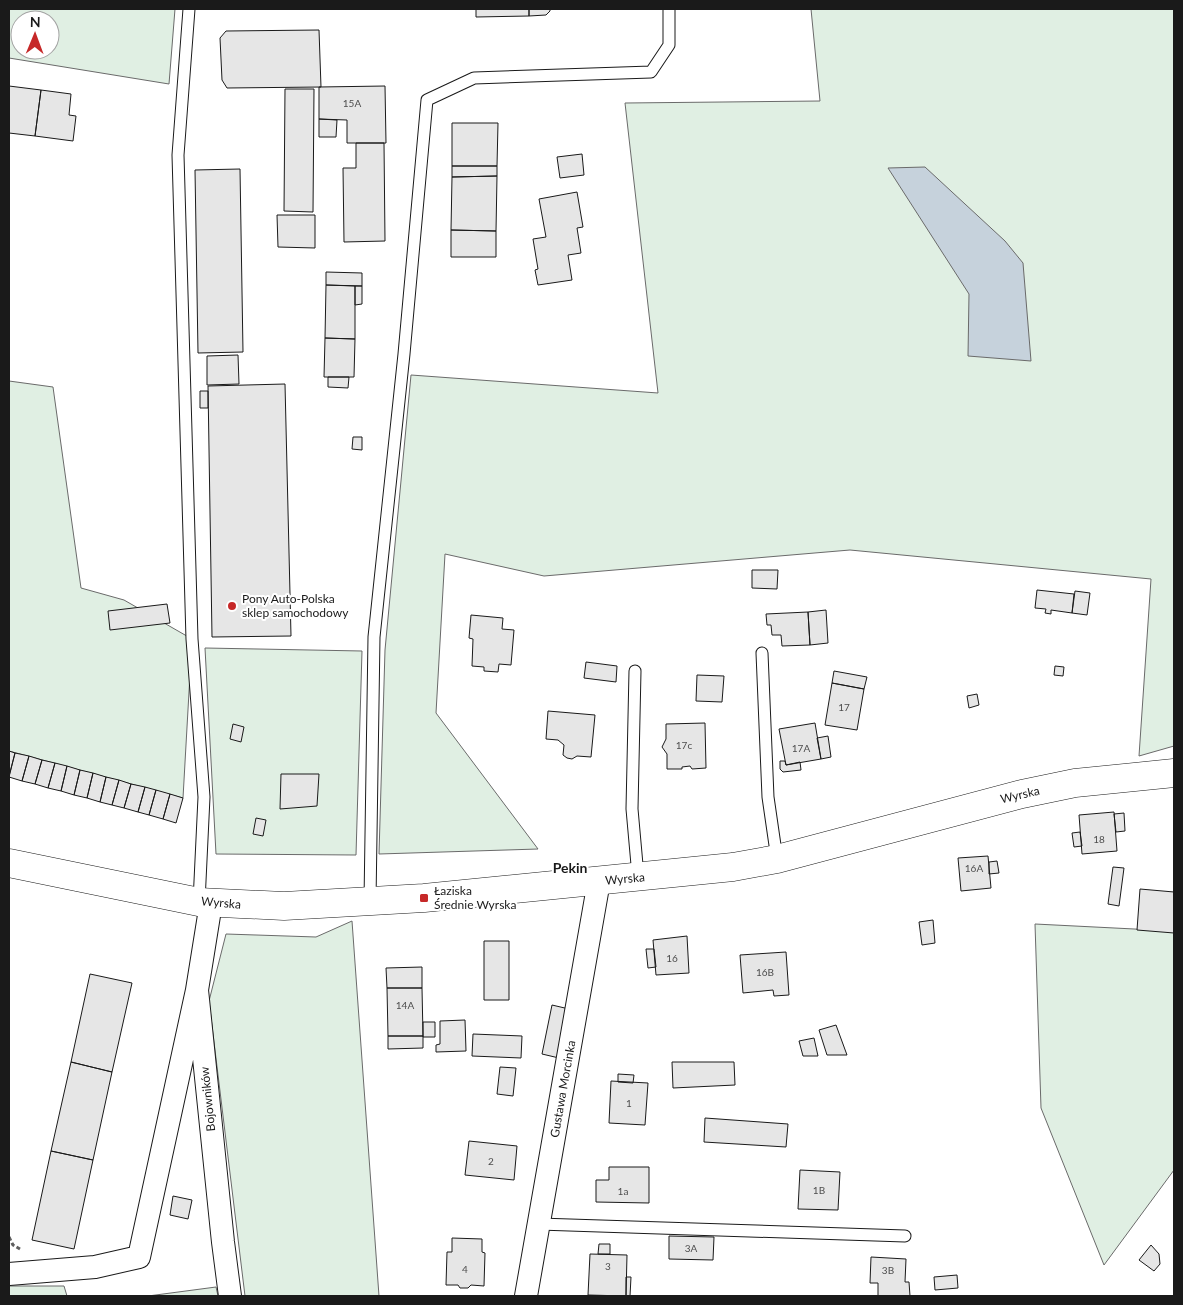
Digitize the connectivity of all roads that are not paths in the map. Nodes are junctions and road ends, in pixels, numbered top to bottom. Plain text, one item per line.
1 (189, 9) edge
2 (669, 9) edge
3 (762, 652) dead end
4 (635, 671) dead end
5 (1174, 773) edge
6 (777, 859) junction
7 (9, 863) edge
8 (638, 878) junction
9 (599, 881) junction
10 (370, 901) junction
11 (205, 902) junction
12 (196, 990) junction
13 (539, 1224) junction
14 (905, 1236) dead end
15 (9, 1274) edge
16 (230, 1296) edge
17 (526, 1296) edge

1 - 11 lane
2 - 10 lane
3 - 6 lane
4 - 8 lane
5 - 6 street, Wyrska
6 - 8 street, Wyrska
7 - 11 street, Wyrska
8 - 9 street, Wyrska
9 - 10 street, Wyrska
9 - 13 street, Gustawa Morcinka
10 - 11 street, Wyrska
11 - 12 street, Bojowników
12 - 15 street
12 - 16 street, Bojowników
13 - 14 lane
13 - 17 street, Gustawa Morcinka

